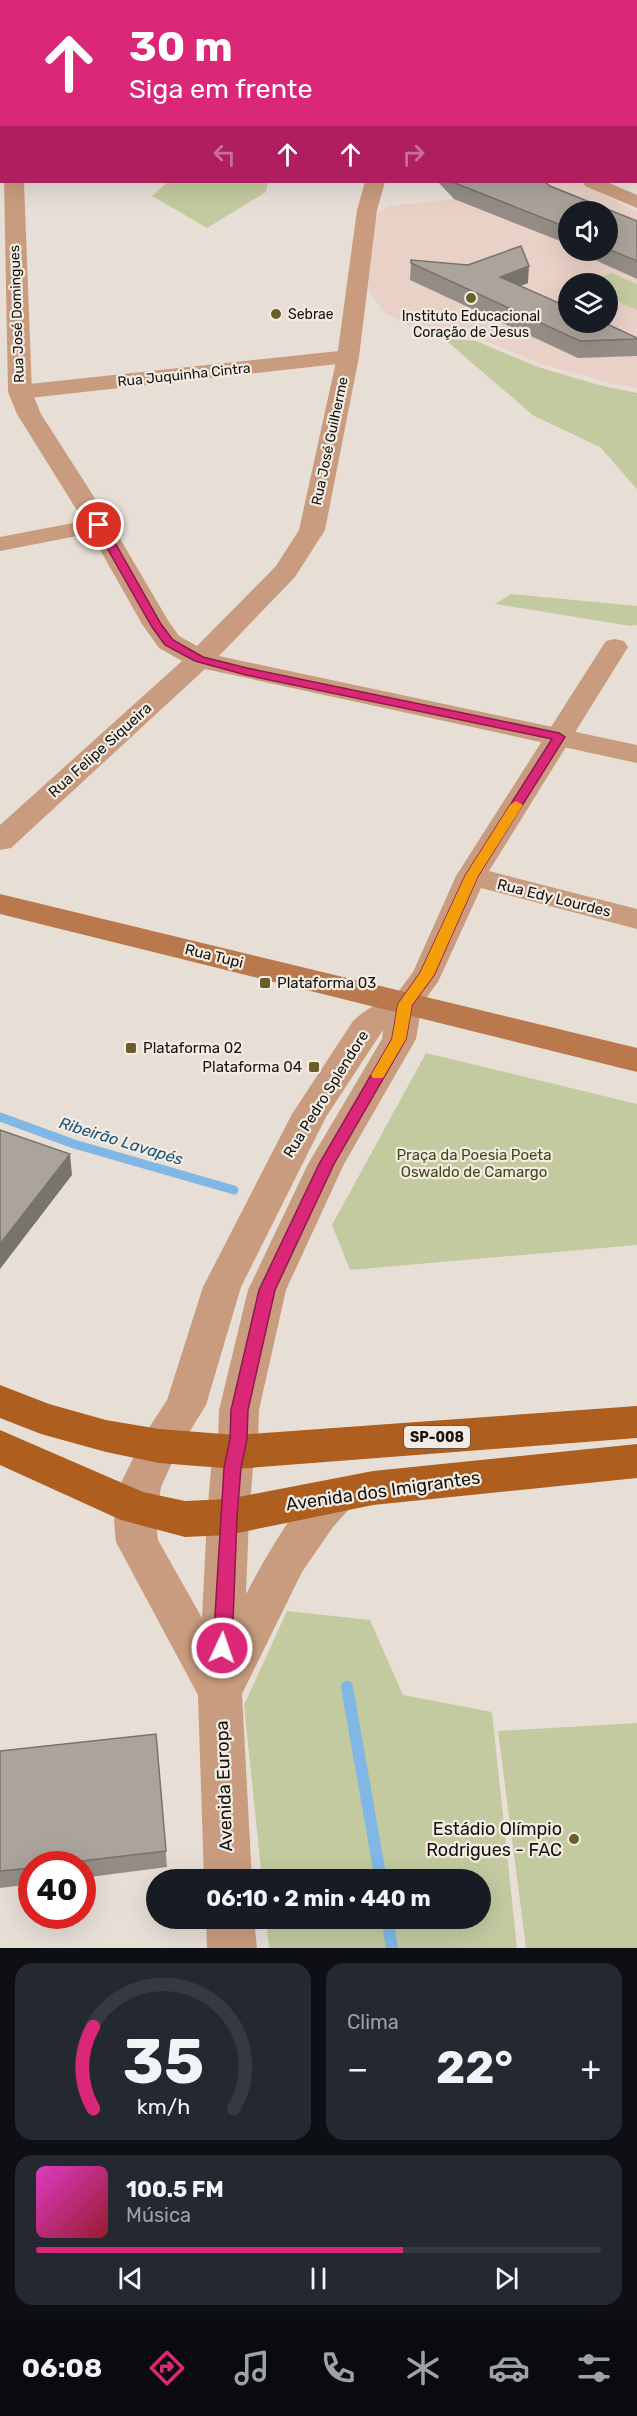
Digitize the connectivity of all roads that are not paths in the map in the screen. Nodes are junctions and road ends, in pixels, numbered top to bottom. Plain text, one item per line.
1 (375, 183) edge
2 (594, 183) edge
3 (9, 191) edge
4 (637, 202) edge
5 (8, 280) edge
6 (348, 357) junction
7 (20, 392) junction
8 (99, 525) junction
9 (0, 544) edge
10 (615, 647) dead end
11 (199, 659) junction
12 (559, 737) junction
13 (637, 754) edge
14 (0, 841) edge
15 (471, 876) junction
16 (0, 904) edge
17 (637, 919) edge
18 (405, 1004) junction
19 (637, 1060) edge
20 (0, 1401) edge
21 (637, 1422) edge
22 (159, 1446) junction
23 (0, 1447) edge
24 (236, 1452) junction
25 (637, 1461) edge
26 (336, 1495) junction
27 (136, 1508) junction
28 (228, 1517) junction
29 (220, 1693) junction
30 (228, 1869) edge
31 (231, 1929) edge
32 (232, 1948) edge

1 - 6 street, Rua José Guilherme
2 - 4 street
3 - 5 street, Rua José Domingues
5 - 7 street, Rua José Domingues
6 - 7 street, Rua Juquinha Cintra
6 - 11 street, Rua José Guilherme
7 - 8 street, Rua José Domingues
8 - 9 street
8 - 11 street, Rua José Domingues
10 - 12 street
11 - 12 street, Rua José Domingues
11 - 14 street, Rua Felipe Siqueira
12 - 13 street, Rua José Domingues
12 - 15 street
15 - 17 street, Rua Edy Lourdes
15 - 18 street
16 - 18 main road, Rua Tupi
18 - 19 main road, Rua Tupi
18 - 22 street, Rua Pedro Splendore
18 - 24 street
20 - 22 main road, SP-008
21 - 24 main road, SP-008
22 - 24 main road, SP-008
22 - 27 street, Rua Pedro Splendore
23 - 27 main road, Avenida dos Imigrantes
24 - 28 street, Avenida Europa
25 - 26 main road, Avenida dos Imigrantes
26 - 28 main road, Avenida dos Imigrantes
26 - 29 street, Avenida Europa
27 - 28 main road, Avenida dos Imigrantes
27 - 29 street, Avenida Europa
28 - 29 street, Avenida Europa
29 - 30 street, Avenida Europa
31 - 32 street

